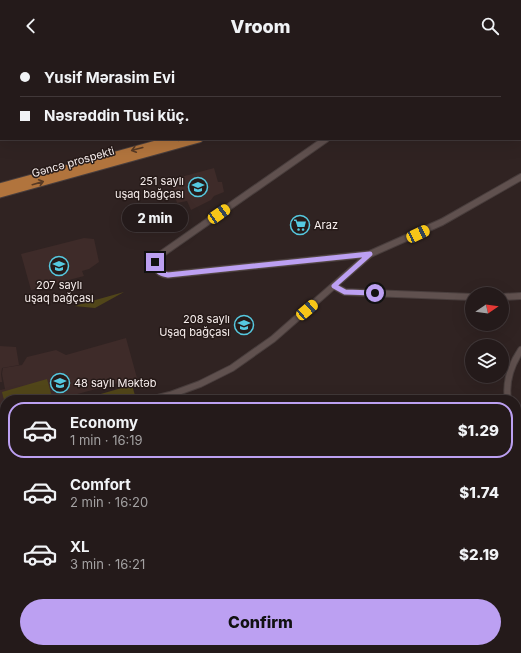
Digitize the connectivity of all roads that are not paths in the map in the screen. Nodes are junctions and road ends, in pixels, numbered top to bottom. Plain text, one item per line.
1 (170, 140) edge
2 (195, 140) edge
3 (325, 140) edge
4 (521, 177) edge
5 (0, 187) edge
6 (0, 194) edge
7 (370, 254) junction
8 (346, 257) junction
9 (353, 269) junction
10 (334, 286) junction
11 (521, 296) edge
12 (465, 297) edge
13 (509, 297) edge
14 (521, 350) edge
15 (170, 395) edge
16 (508, 395) edge

1 -> 5 main road, Gəncə prospekti
6 -> 2 main road, Gəncə prospekti
3 - 8 main road
4 - 7 main road
7 - 8 main road
7 - 9 main road
8 - 9 main road
9 - 10 main road
10 - 12 main road
10 - 15 main road
11 - 13 main road
14 - 16 main road

